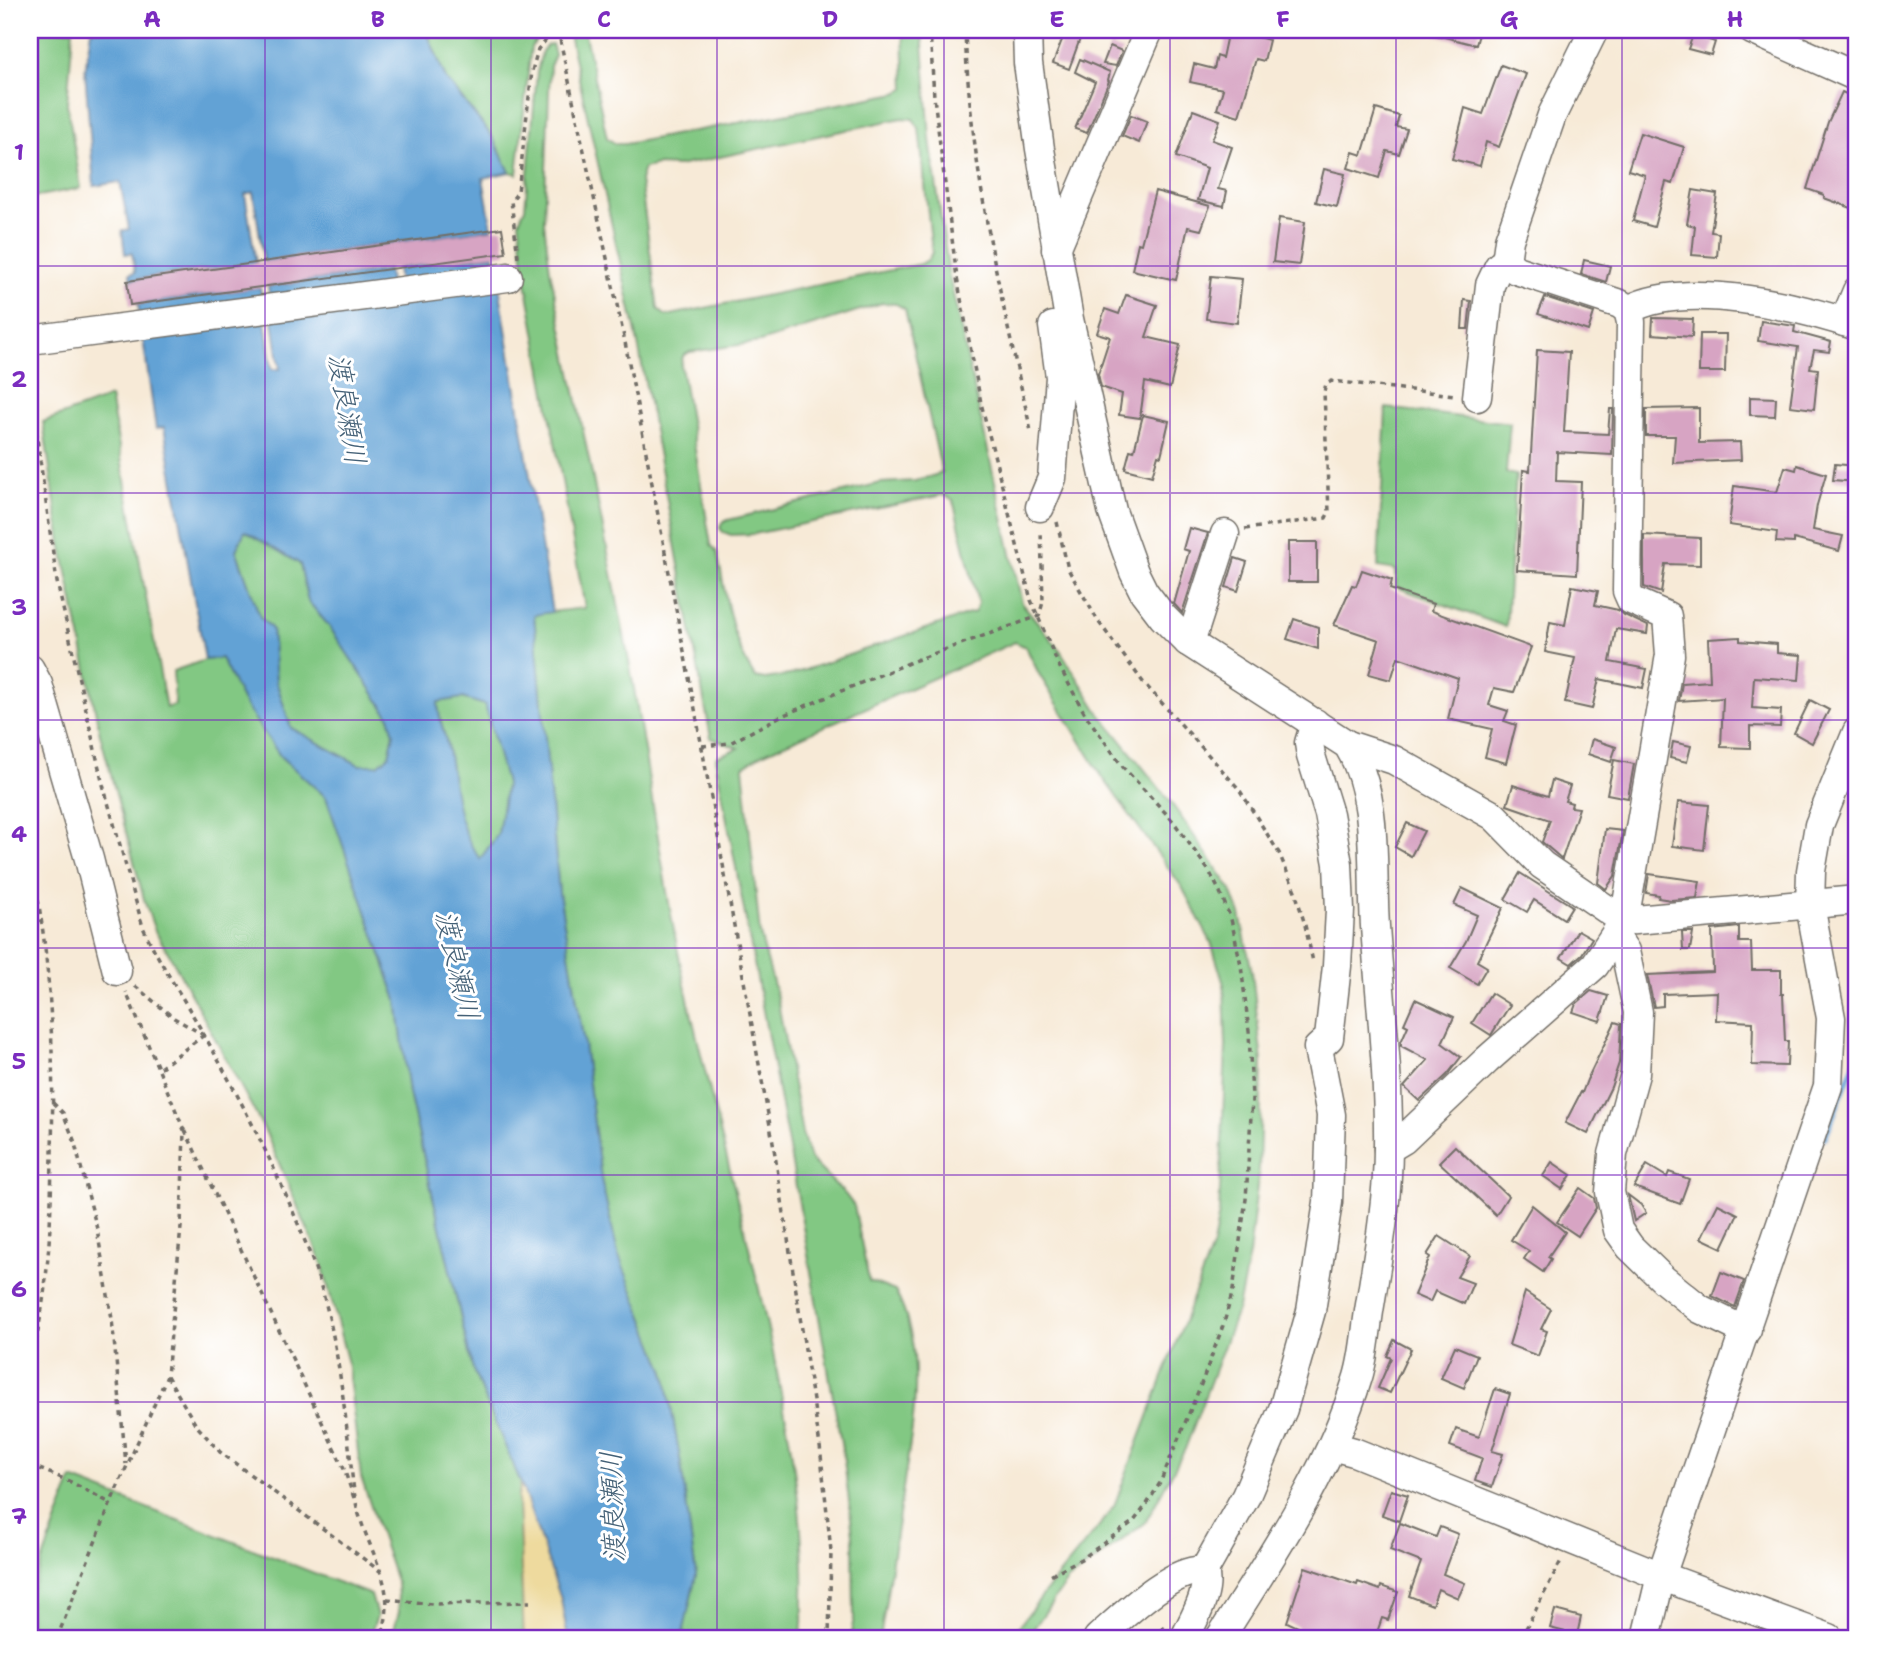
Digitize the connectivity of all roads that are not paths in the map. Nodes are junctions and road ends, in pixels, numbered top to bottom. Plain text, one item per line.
1 (1027, 30) edge
2 (1149, 30) edge
3 (1594, 30) edge
4 (1752, 30) edge
5 (1857, 77) edge
6 (1056, 248) junction
7 (1506, 262) junction
8 (514, 272) road end
9 (1857, 291) edge
10 (1628, 310) junction
11 (1851, 324) edge
12 (30, 340) edge
13 (1477, 397) road end
14 (1040, 507) road end
15 (1224, 534) road end
16 (1188, 642) junction
17 (30, 669) edge
18 (1315, 723) junction
19 (1857, 732) edge
20 (1348, 745) junction
21 (1857, 900) edge
22 (1810, 905) junction
23 (1620, 928) junction
24 (117, 971) road end
25 (1388, 1149) junction
26 (1747, 1329) junction
27 (1332, 1446) junction
28 (1204, 1571) junction
29 (1661, 1576) junction
30 (1098, 1638) edge
31 (1185, 1638) edge
32 (1220, 1638) edge
33 (1646, 1638) edge
34 (1829, 1638) edge

1 - 6 street
2 - 6 street
3 - 7 street
4 - 5 street
6 - 14 street
6 - 16 street
7 - 10 street
7 - 13 street
8 - 12 street
9 - 11 street
10 - 11 street
10 - 23 street
15 - 16 street
16 - 18 street
17 - 24 street
18 - 20 street
18 - 28 street
19 - 22 street
20 - 23 street
20 - 25 street
21 - 22 street
22 - 23 street
22 - 26 street
23 - 25 street
23 - 26 street
25 - 27 street
26 - 29 street
27 - 29 street
27 - 32 street
28 - 30 street
28 - 31 street
29 - 33 street
29 - 34 street

